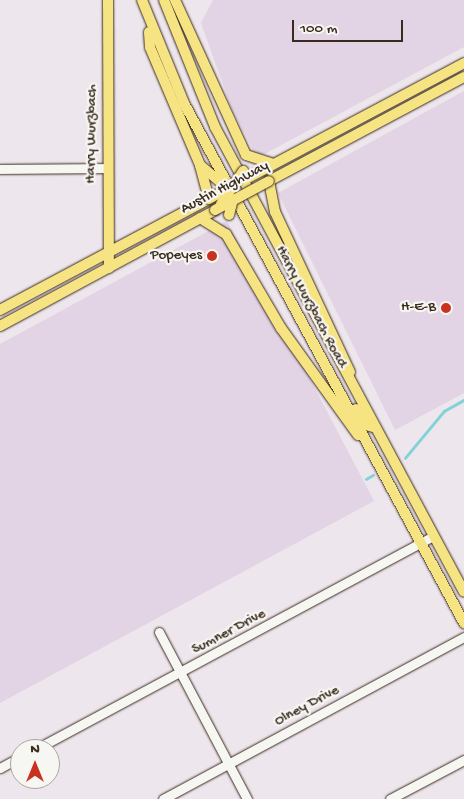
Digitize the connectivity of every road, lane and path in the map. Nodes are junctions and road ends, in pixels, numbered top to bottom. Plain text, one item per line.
1 (108, 0) edge
2 (142, 0) edge
3 (164, 0) edge
4 (176, 0) edge
5 (148, 21) junction
6 (464, 63) edge
7 (464, 77) edge
8 (343, 127) junction
9 (246, 156) junction
10 (274, 164) junction
11 (302, 164) junction
12 (200, 165) junction
13 (107, 168) junction
14 (0, 169) edge
15 (270, 181) junction
16 (238, 190) junction
17 (213, 197) junction
18 (276, 212) junction
19 (200, 218) junction
20 (226, 234) junction
21 (106, 253) junction
22 (109, 268) junction
23 (0, 310) edge
24 (0, 326) edge
25 (328, 370) junction
26 (353, 387) junction
27 (374, 427) junction
28 (368, 445) junction
29 (433, 536) junction
30 (421, 544) junction
31 (464, 592) edge
32 (451, 598) junction
33 (464, 623) edge
34 (159, 632) dead end
35 (464, 637) edge
36 (179, 673) junction
37 (55, 739) edge
38 (464, 760) edge
39 (229, 764) junction
40 (163, 799) edge
41 (247, 799) edge
42 (390, 799) edge

1 - 13 main road, Harry Wurzbach
2 - 5 main road, Harry Wurzbach Road
3 - 26 main road, Harry Wurzbach Road
4 - 9 main road
5 - 12 main road
5 - 25 main road, Harry Wurzbach Road
6 - 8 main road, Austin Highway
7 - 11 main road, Austin Highway
8 - 10 main road, Austin Highway
8 - 11 main road
9 - 10 main road
9 - 16 main road, bridge
10 - 16 main road, Austin Highway
11 - 15 main road, Austin Highway
12 - 16 main road
12 - 17 main road
13 - 14 street
13 - 21 main road, Harry Wurzbach
15 - 16 main road, Austin Highway, bridge
15 - 18 main road
16 - 17 main road, Austin Highway, bridge
16 - 18 main road
16 - 19 main road, Austin Highway, bridge
16 - 20 main road, bridge
17 - 21 main road, Austin Highway
18 - 26 main road
19 - 20 main road
19 - 22 main road, Austin Highway
20 - 28 main road
21 - 22 main road, Harry Wurzbach
21 - 23 main road, Austin Highway
22 - 24 main road, Austin Highway
25 - 27 main road
25 - 28 main road, Harry Wurzbach Road
26 - 27 main road, Harry Wurzbach Road
27 - 29 main road, Harry Wurzbach Road
28 - 30 main road, Harry Wurzbach Road
29 - 30 street, Sumner Drive
29 - 31 main road, Harry Wurzbach Road
30 - 32 main road, Harry Wurzbach Road
30 - 36 street, Sumner Drive
31 - 32 street
32 - 33 main road, Harry Wurzbach Road
34 - 36 street
35 - 39 street, Olney Drive
36 - 37 street, Sumner Drive
36 - 39 street
38 - 42 street
39 - 40 street, Olney Drive
39 - 41 street

